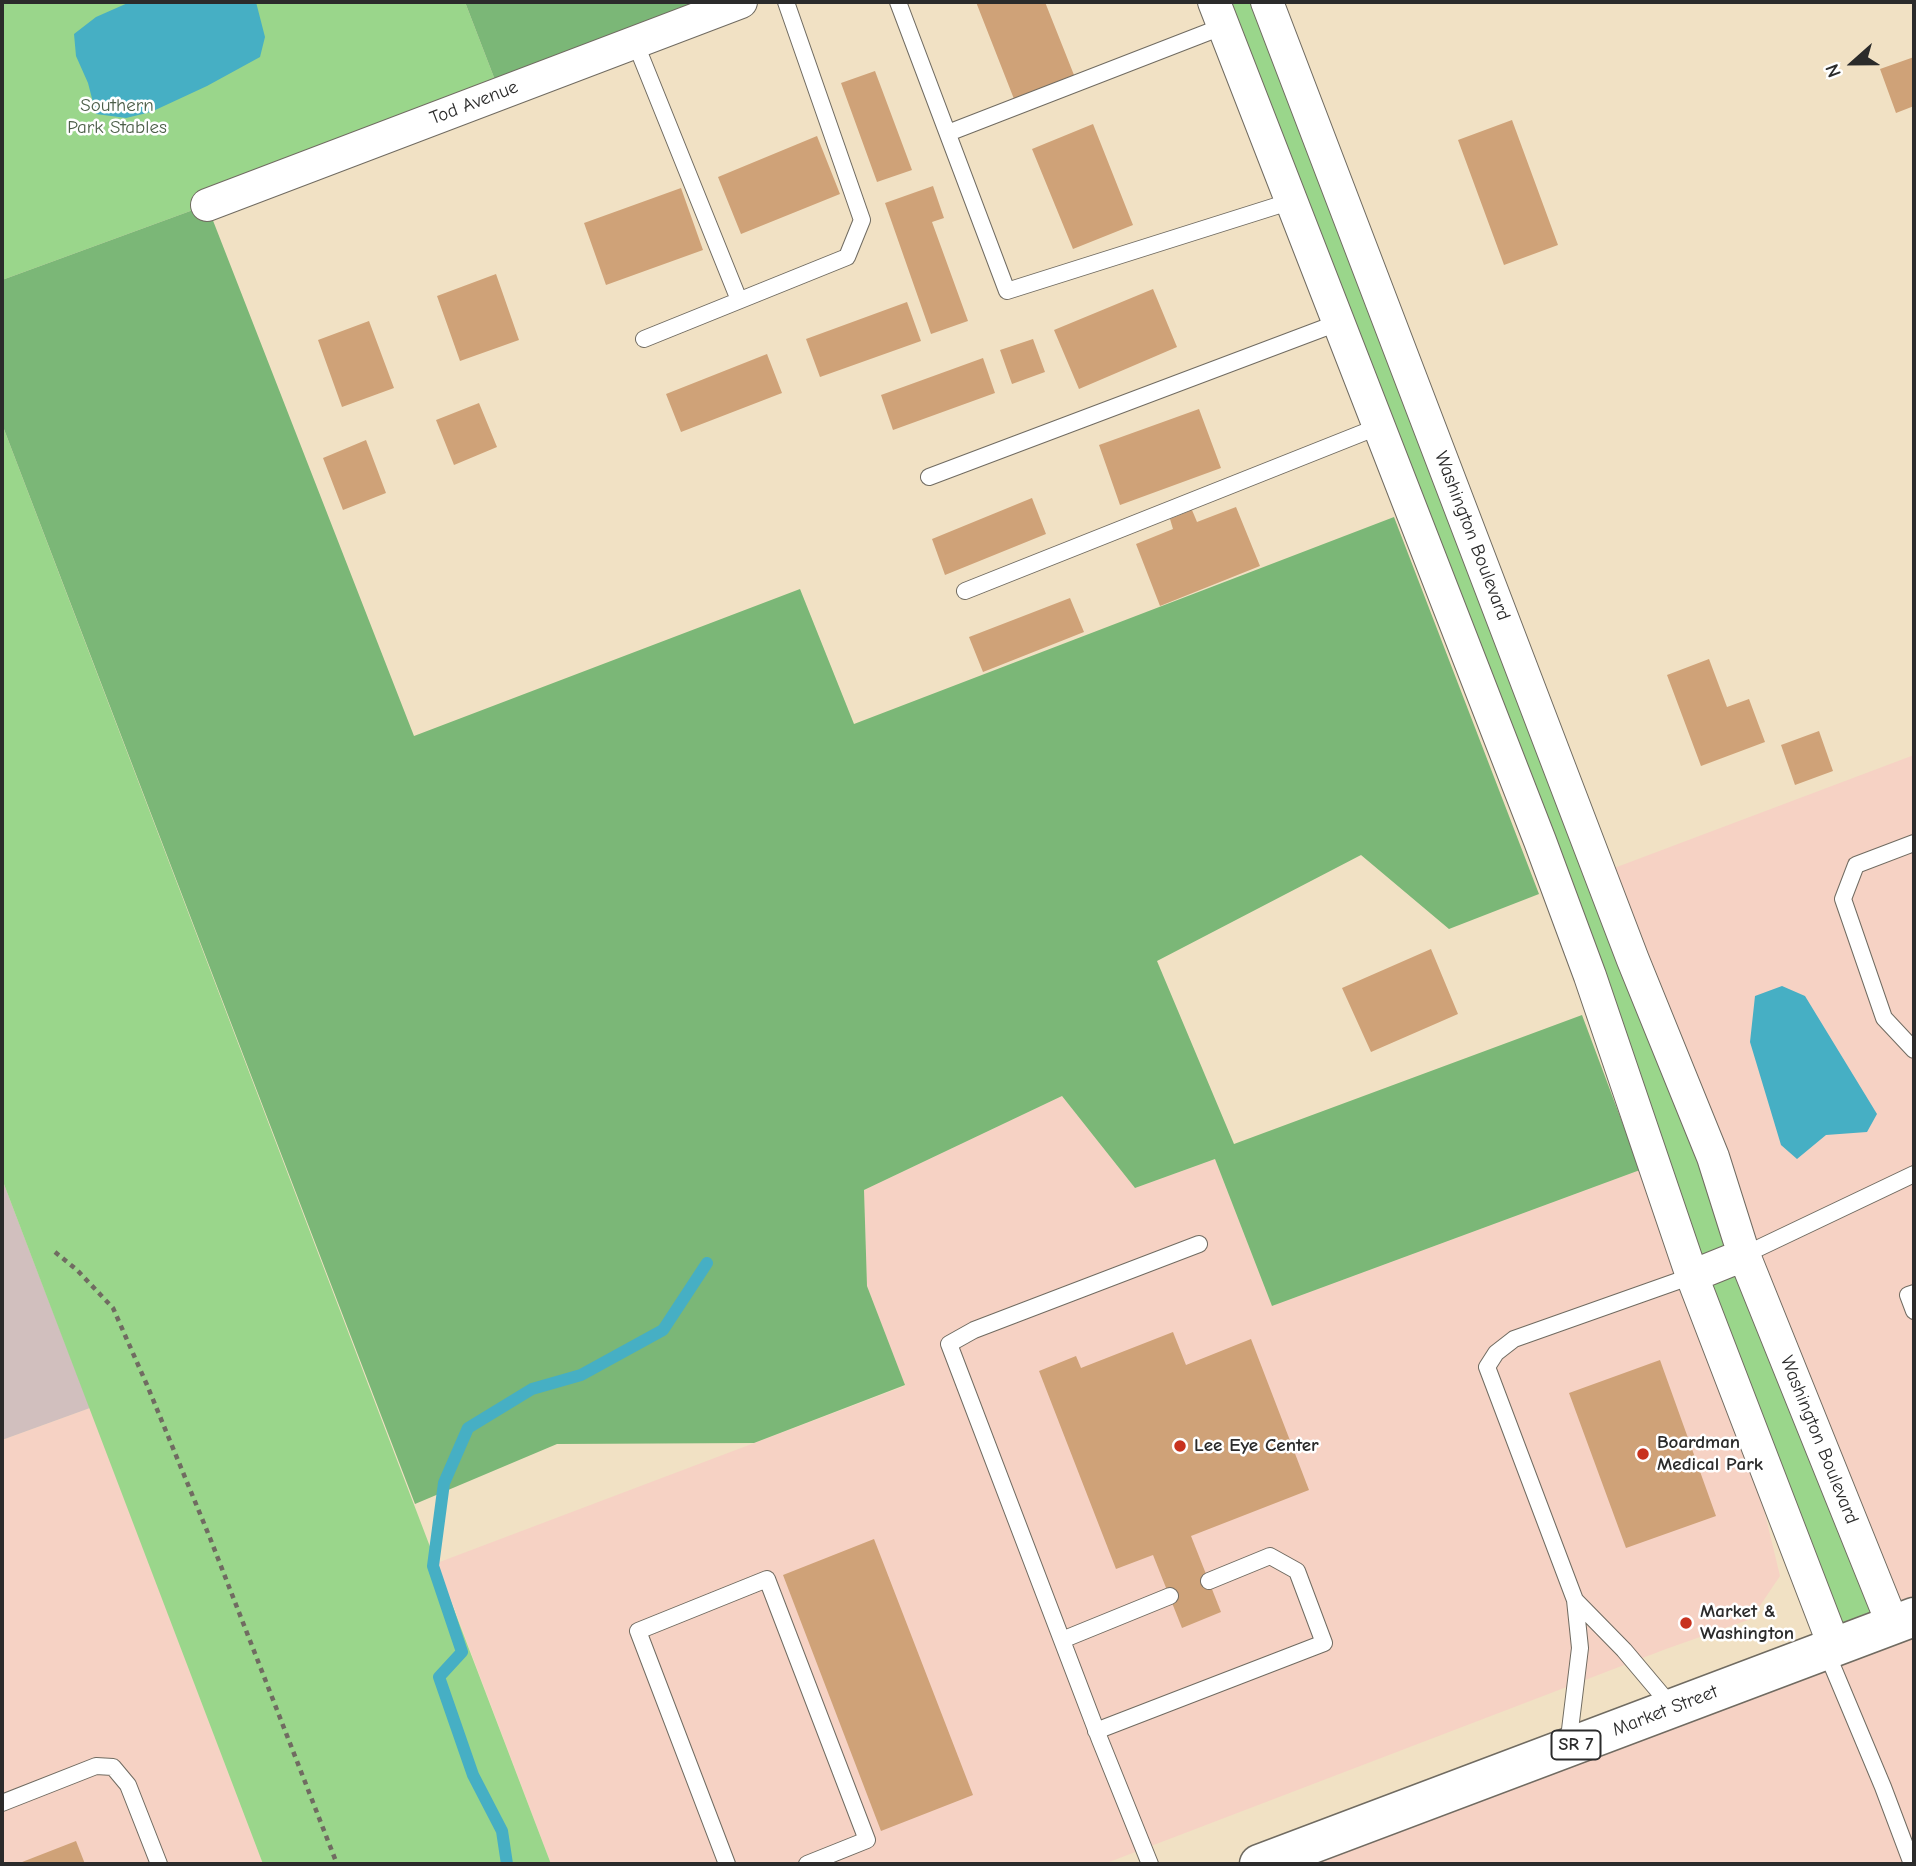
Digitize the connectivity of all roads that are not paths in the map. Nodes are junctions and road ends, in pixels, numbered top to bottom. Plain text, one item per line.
1 (741, 2) edge
2 (786, 2) edge
3 (898, 2) edge
4 (1268, 2) edge
5 (1219, 14) edge
6 (635, 42) junction
7 (948, 133) junction
8 (1292, 201) junction
9 (207, 205) dead end
10 (1363, 248) junction
11 (1318, 267) junction
12 (738, 300) junction
13 (1339, 322) junction
14 (644, 339) dead end
15 (1380, 426) junction
16 (929, 477) dead end
17 (965, 591) dead end
18 (1582, 824) junction
19 (1540, 841) junction
20 (1914, 843) edge
21 (1633, 960) junction
22 (1590, 976) junction
23 (1914, 1050) edge
24 (1914, 1174) edge
25 (1199, 1244) dead end
26 (1744, 1255) junction
27 (1692, 1276) junction
28 (1914, 1293) edge
29 (1914, 1311) edge
30 (1209, 1581) dead end
31 (1170, 1596) dead end
32 (1575, 1600) junction
33 (1904, 1621) edge
34 (1062, 1640) junction
35 (1830, 1649) junction
36 (1673, 1709) junction
37 (1096, 1731) junction
38 (1567, 1748) junction
39 (2, 1803) edge
40 (159, 1864) edge
41 (727, 1864) edge
42 (807, 1864) edge
43 (1150, 1864) edge
44 (1259, 1864) edge
45 (1912, 1864) edge

1 - 6 street, Tod Avenue
2 - 12 lane
3 - 7 lane
4 - 10 street, Washington Boulevard
5 - 7 lane
5 - 8 street
6 - 9 street, Tod Avenue
6 - 12 lane
7 - 8 lane
8 - 11 street
10 - 11 street
10 - 18 street, Washington Boulevard
11 - 13 street
12 - 14 lane
13 - 15 street
13 - 16 lane
15 - 17 lane
15 - 19 street
18 - 19 street
18 - 21 street, Washington Boulevard
19 - 22 street
20 - 23 lane
21 - 22 street
21 - 26 street, Washington Boulevard
22 - 27 street
24 - 26 lane
25 - 34 lane
26 - 27 street
26 - 33 street, Washington Boulevard
27 - 32 lane
27 - 35 street
28 - 29 lane
30 - 37 lane
31 - 34 lane
32 - 36 lane
32 - 38 lane
33 - 35 main road, Market Street / SR 7
34 - 37 lane
35 - 36 main road, Market Street / SR 7
35 - 45 lane
36 - 38 main road, Market Street / SR 7
37 - 43 lane
38 - 44 main road, Market Street / SR 7
39 - 40 lane
41 - 42 lane

